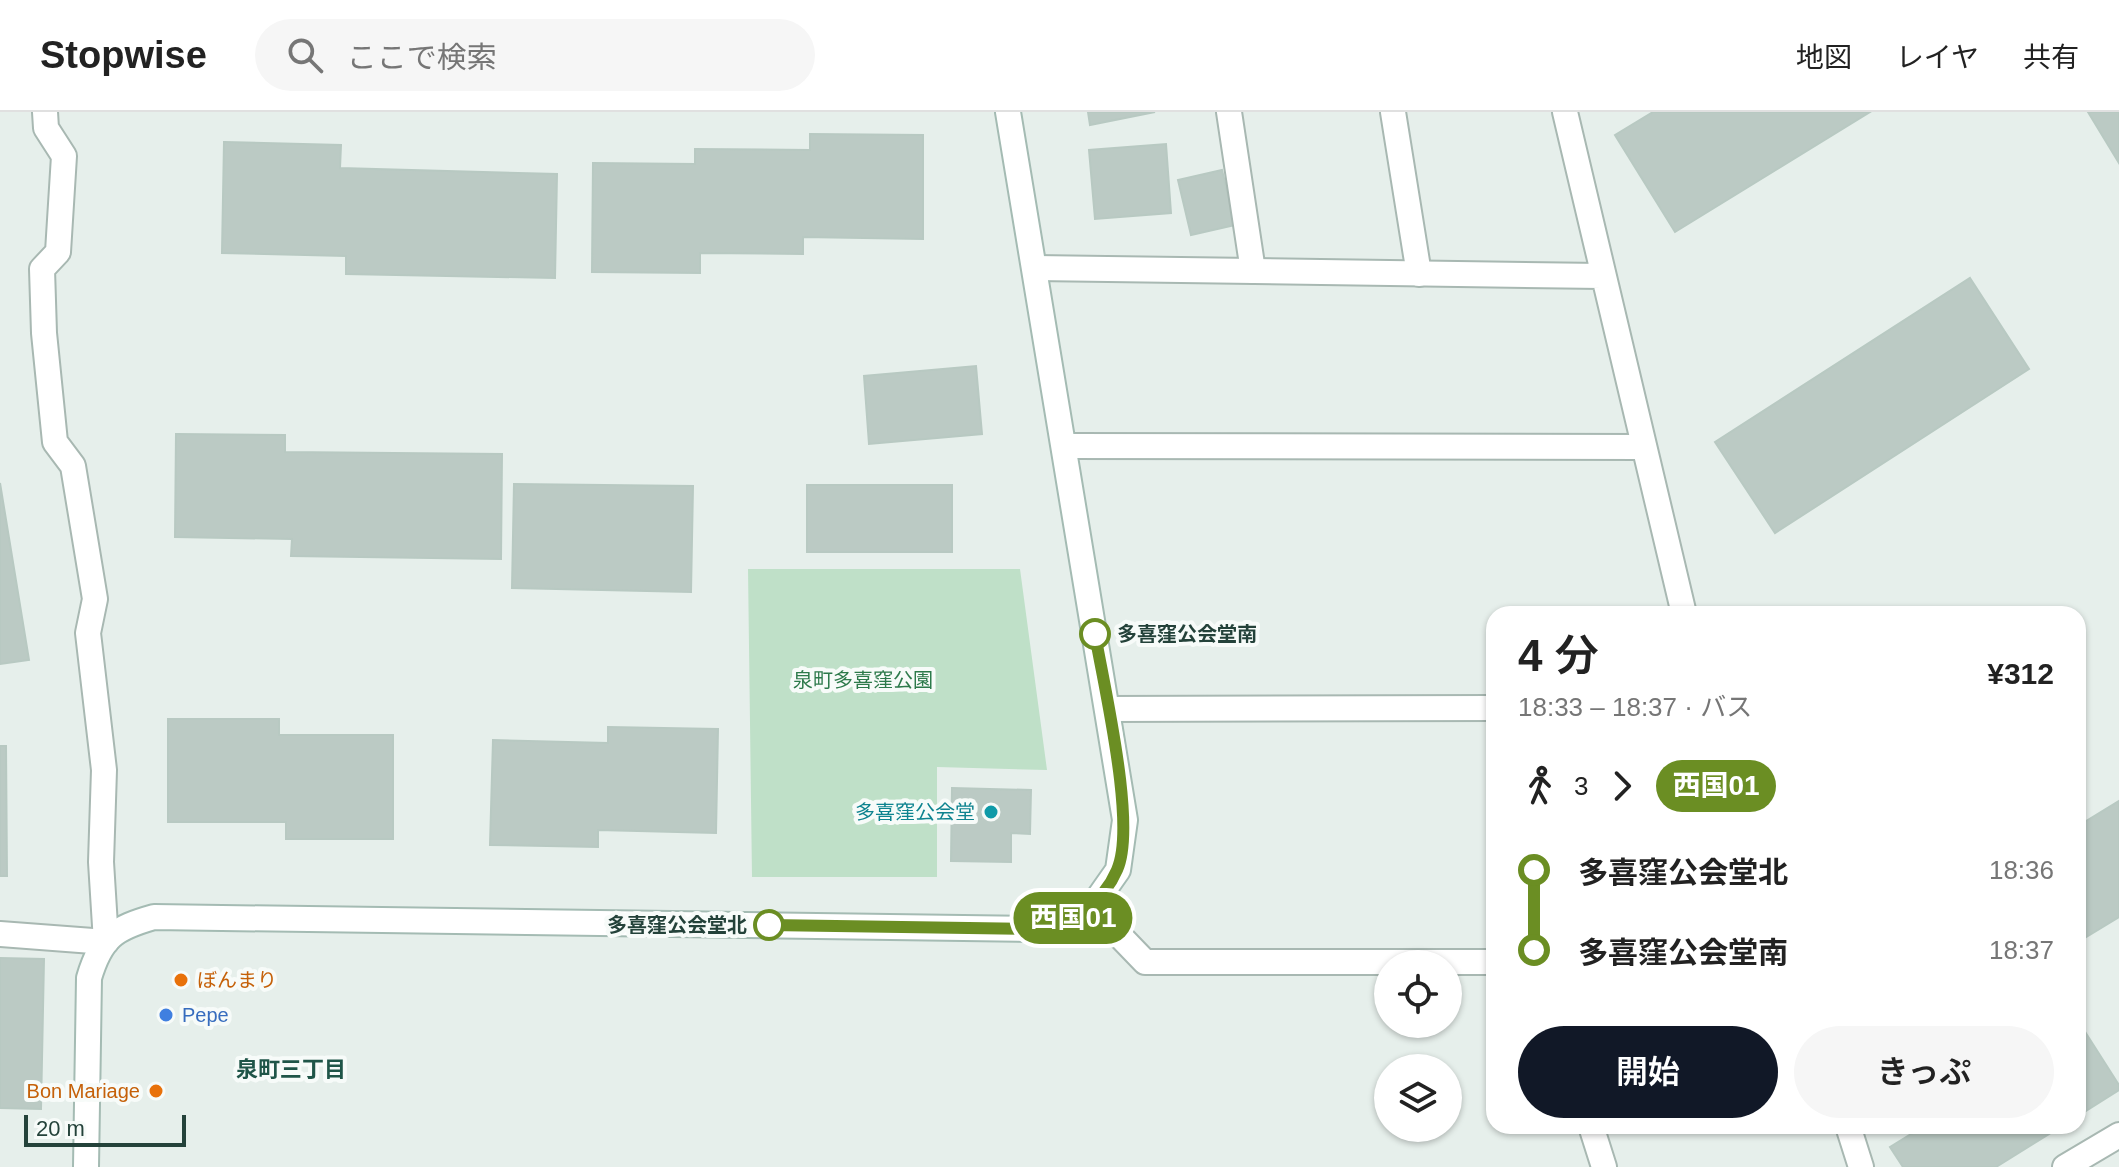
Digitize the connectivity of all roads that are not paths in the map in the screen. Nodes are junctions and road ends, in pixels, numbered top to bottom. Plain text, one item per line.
1 (45, 112) edge
2 (1008, 112) edge
3 (1229, 112) edge
4 (1393, 112) edge
5 (1565, 112) edge
6 (1035, 268) junction
7 (1253, 271) junction
8 (1419, 274) junction
9 (1602, 276) junction
10 (1065, 446) junction
11 (1642, 447) junction
12 (1682, 606) edge
13 (1486, 708) edge
14 (1108, 709) junction
15 (1092, 907) junction
16 (0, 934) edge
17 (106, 942) junction
18 (1486, 962) edge
19 (1594, 1134) edge
20 (1851, 1134) edge
21 (2119, 1135) edge
22 (86, 1167) edge
23 (1604, 1167) edge
24 (1861, 1167) edge
25 (2065, 1167) edge

1 - 17 street
2 - 6 street
3 - 7 street
4 - 8 street
5 - 9 street
6 - 7 street
6 - 10 street
7 - 8 street
8 - 9 street
9 - 11 street
10 - 11 street
10 - 14 street
11 - 12 street
13 - 14 street
14 - 15 street
15 - 17 street
15 - 18 street
16 - 17 street
17 - 22 street
19 - 23 street
20 - 24 street
21 - 25 street

